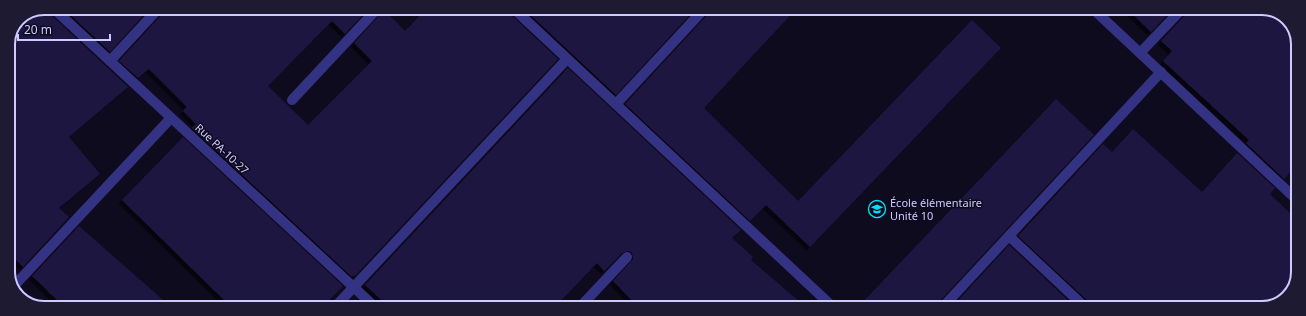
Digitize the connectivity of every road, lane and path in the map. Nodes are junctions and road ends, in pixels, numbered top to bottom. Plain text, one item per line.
1 (61, 15) edge
2 (153, 15) edge
3 (371, 15) edge
4 (520, 15) edge
5 (699, 15) edge
6 (1099, 15) edge
7 (1176, 15) edge
8 (1140, 53) junction
9 (567, 59) junction
10 (110, 61) junction
11 (1161, 72) junction
12 (292, 100) dead end
13 (616, 104) junction
14 (171, 118) junction
15 (1291, 194) edge
16 (1009, 236) junction
17 (626, 257) dead end
18 (17, 283) edge
19 (354, 288) junction
20 (341, 301) edge
21 (367, 301) edge
22 (585, 301) edge
23 (827, 301) edge
24 (949, 301) edge
25 (1079, 301) edge

1 - 10 street, Rue PA-10-27
2 - 10 street
3 - 12 street
4 - 9 street
5 - 13 street
6 - 8 street
7 - 8 street
8 - 11 street
9 - 13 street
9 - 19 street
10 - 14 street, Rue PA-10-27
11 - 15 street
11 - 16 street
13 - 23 street
14 - 18 street
14 - 19 street, Rue PA-10-27
16 - 24 street
16 - 25 street
17 - 22 street
19 - 20 street
19 - 21 street, Rue PA-10-27

